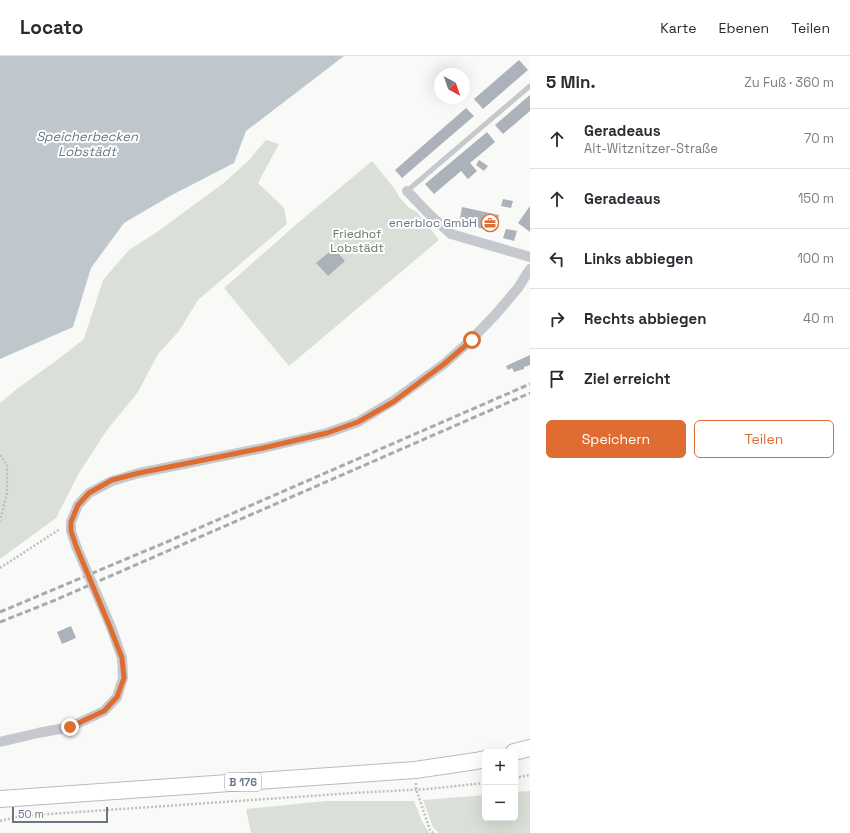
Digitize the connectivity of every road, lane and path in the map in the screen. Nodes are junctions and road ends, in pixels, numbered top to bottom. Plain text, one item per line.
1 (530, 86) edge
2 (406, 191) joint
3 (530, 257) edge
4 (530, 268) edge
5 (0, 455) edge
6 (0, 521) edge
7 (71, 522) junction
8 (0, 568) edge
9 (0, 742) edge
10 (530, 748) edge
11 (518, 751) edge
12 (482, 760) edge
13 (415, 770) junction
14 (530, 775) edge
15 (518, 777) edge
16 (482, 783) edge
17 (416, 789) junction
18 (0, 799) edge
19 (0, 821) edge
20 (433, 833) edge

1 - 2 lane
2 - 3 street
4 - 7 street
5 - 6 path
7 - 8 path
7 - 9 street, bridge
10 - 11 main road
12 - 13 main road, B 176
13 - 17 path
13 - 18 main road, B 176
14 - 15 path
16 - 17 path
17 - 19 path
17 - 20 path

